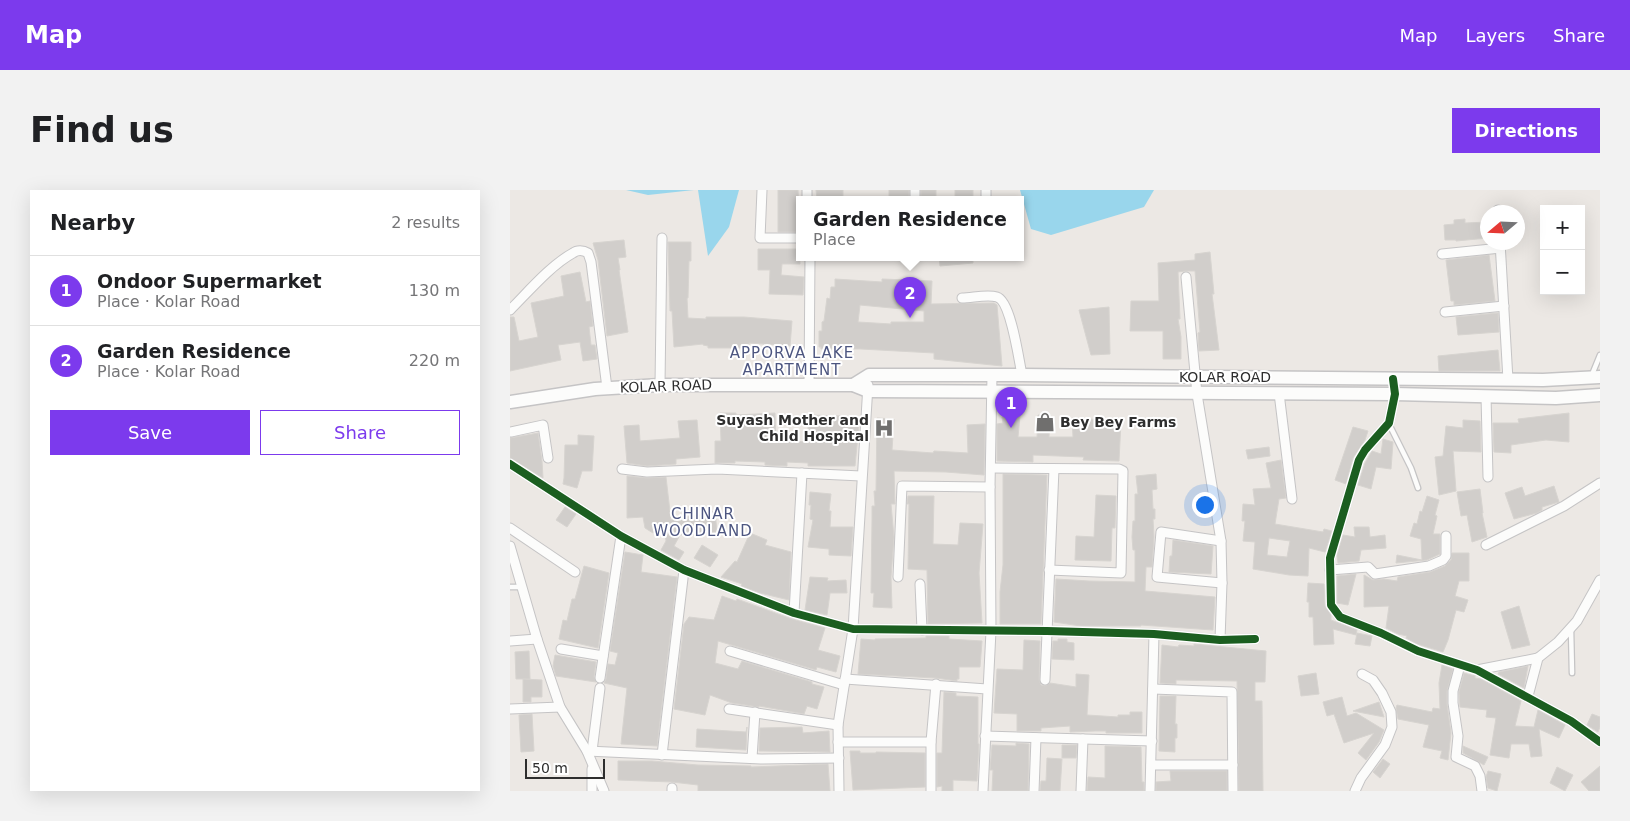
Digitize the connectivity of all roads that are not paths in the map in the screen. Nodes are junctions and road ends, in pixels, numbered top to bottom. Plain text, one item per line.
1 (762, 190) edge
2 (662, 238) dead end
3 (796, 238) edge
4 (1480, 248) edge
5 (1500, 250) edge
6 (1442, 254) dead end
7 (810, 261) edge
8 (1186, 277) dead end
9 (962, 298) dead end
10 (1504, 306) junction
11 (510, 310) edge
12 (1445, 312) dead end
13 (1600, 355) edge
14 (869, 375) junction
15 (992, 375) junction
16 (1022, 375) junction
17 (1595, 377) edge
18 (1196, 378) junction
19 (1393, 379) junction
20 (1508, 380) junction
21 (660, 385) junction
22 (810, 385) junction
23 (852, 385) junction
24 (607, 388) junction
25 (868, 391) junction
26 (993, 391) junction
27 (1197, 394) junction
28 (1279, 394) junction
29 (1395, 394) junction
30 (1600, 395) edge
31 (1486, 396) junction
32 (510, 402) edge
33 (1389, 423) junction
34 (510, 430) edge
35 (548, 458) dead end
36 (510, 464) edge
37 (991, 468) junction
38 (622, 469) dead end
39 (1054, 469) junction
40 (802, 473) junction
41 (862, 476) junction
42 (1488, 477) dead end
43 (1600, 483) edge
44 (990, 487) junction
45 (1418, 488) dead end
46 (1292, 499) dead end
47 (510, 528) edge
48 (621, 536) junction
49 (1446, 536) dead end
50 (1221, 541) junction
51 (1486, 545) dead end
52 (510, 546) edge
53 (684, 570) junction
54 (1049, 570) junction
55 (1330, 570) junction
56 (575, 572) dead end
57 (898, 577) dead end
58 (1222, 583) junction
59 (1599, 583) edge
60 (920, 584) dead end
61 (510, 587) edge
62 (522, 587) junction
63 (794, 614) junction
64 (1571, 628) junction
65 (853, 629) junction
66 (922, 630) junction
67 (991, 631) junction
68 (1047, 631) junction
69 (1154, 634) junction
70 (538, 639) junction
71 (1255, 639) dead end
72 (1220, 640) junction
73 (510, 641) edge
74 (561, 649) dead end
75 (730, 651) dead end
76 (604, 656) junction
77 (1538, 658) junction
78 (1460, 665) junction
79 (1477, 670) junction
80 (1572, 673) dead end
81 (1362, 674) dead end
82 (600, 678) dead end
83 (1045, 680) dead end
84 (845, 682) junction
85 (936, 684) junction
86 (600, 688) dead end
87 (987, 689) junction
88 (1153, 689) junction
89 (1528, 696) junction
90 (560, 707) junction
91 (510, 709) edge
92 (729, 709) dead end
93 (756, 712) junction
94 (838, 725) junction
95 (985, 736) junction
96 (1036, 738) junction
97 (1083, 739) junction
98 (1152, 741) junction
99 (838, 742) junction
100 (931, 742) junction
101 (1600, 742) edge
102 (589, 751) junction
103 (662, 755) junction
104 (752, 758) junction
105 (839, 758) junction
106 (592, 765) junction
107 (1151, 766) junction
108 (1232, 766) junction
109 (592, 791) edge
110 (604, 791) edge
111 (839, 791) edge
112 (931, 791) edge
113 (983, 791) edge
114 (1034, 791) edge
115 (1081, 791) edge
116 (1150, 791) edge
117 (1233, 791) edge
118 (1355, 791) edge
119 (1482, 791) edge

1 - 3 street
2 - 21 street
4 - 6 street
5 - 10 street
7 - 22 street
8 - 18 street
9 - 16 street
10 - 12 street
10 - 20 street
11 - 24 street
13 - 17 lane
14 - 15 main road, KOLAR ROAD
14 - 23 main road
14 - 25 street
15 - 16 main road, KOLAR ROAD
15 - 26 street
16 - 18 main road, KOLAR ROAD
17 - 20 main road, KOLAR ROAD
18 - 19 main road, KOLAR ROAD
18 - 27 street
19 - 20 main road, KOLAR ROAD
19 - 29 street
21 - 22 main road, KOLAR ROAD
21 - 24 main road, KOLAR ROAD
22 - 23 main road, KOLAR ROAD
23 - 25 main road, KOLAR ROAD
24 - 32 main road, KOLAR ROAD
25 - 26 main road, KOLAR ROAD
25 - 41 street
26 - 27 main road, KOLAR ROAD
26 - 37 street
27 - 28 main road, KOLAR ROAD
27 - 50 street
28 - 29 main road, KOLAR ROAD
28 - 46 street
29 - 31 main road, KOLAR ROAD
29 - 33 street
30 - 31 main road, KOLAR ROAD
31 - 42 street
33 - 45 lane
33 - 55 street
34 - 35 street
36 - 48 street
37 - 39 street
37 - 44 street
38 - 40 street
39 - 54 street
39 - 54 street
40 - 41 street
40 - 63 street
41 - 65 street
43 - 51 street
44 - 57 street
44 - 67 street
47 - 56 street
48 - 53 street
48 - 76 street
49 - 55 street
50 - 58 street
50 - 58 street
52 - 62 street
53 - 63 street
53 - 103 street
54 - 68 street
55 - 78 street
58 - 72 street
59 - 64 street
60 - 66 street
61 - 62 lane
62 - 70 street
63 - 65 street
64 - 77 street
64 - 80 lane
65 - 66 street
65 - 84 street
66 - 67 street
67 - 68 street
67 - 87 street
68 - 69 street
68 - 83 street
69 - 72 street
69 - 88 street
70 - 73 street
70 - 90 street
71 - 72 street
74 - 76 street
75 - 84 street
76 - 82 street
77 - 79 street
77 - 89 street
78 - 79 street
78 - 119 street
79 - 89 street
81 - 118 street
84 - 85 street
84 - 94 street
85 - 87 street
85 - 100 street
86 - 102 street
87 - 95 street
88 - 98 street
88 - 108 street
89 - 101 street
90 - 91 street
90 - 102 street
92 - 93 street
93 - 94 street
93 - 104 street
94 - 99 street
95 - 96 street
95 - 113 street
96 - 97 street
96 - 114 street
97 - 98 street
97 - 115 street
98 - 107 street
99 - 100 street
99 - 105 street
100 - 112 street
102 - 103 street
102 - 106 street
103 - 104 street
104 - 105 street
105 - 111 street
106 - 109 street
106 - 110 street
107 - 108 street
107 - 116 street
108 - 117 street

